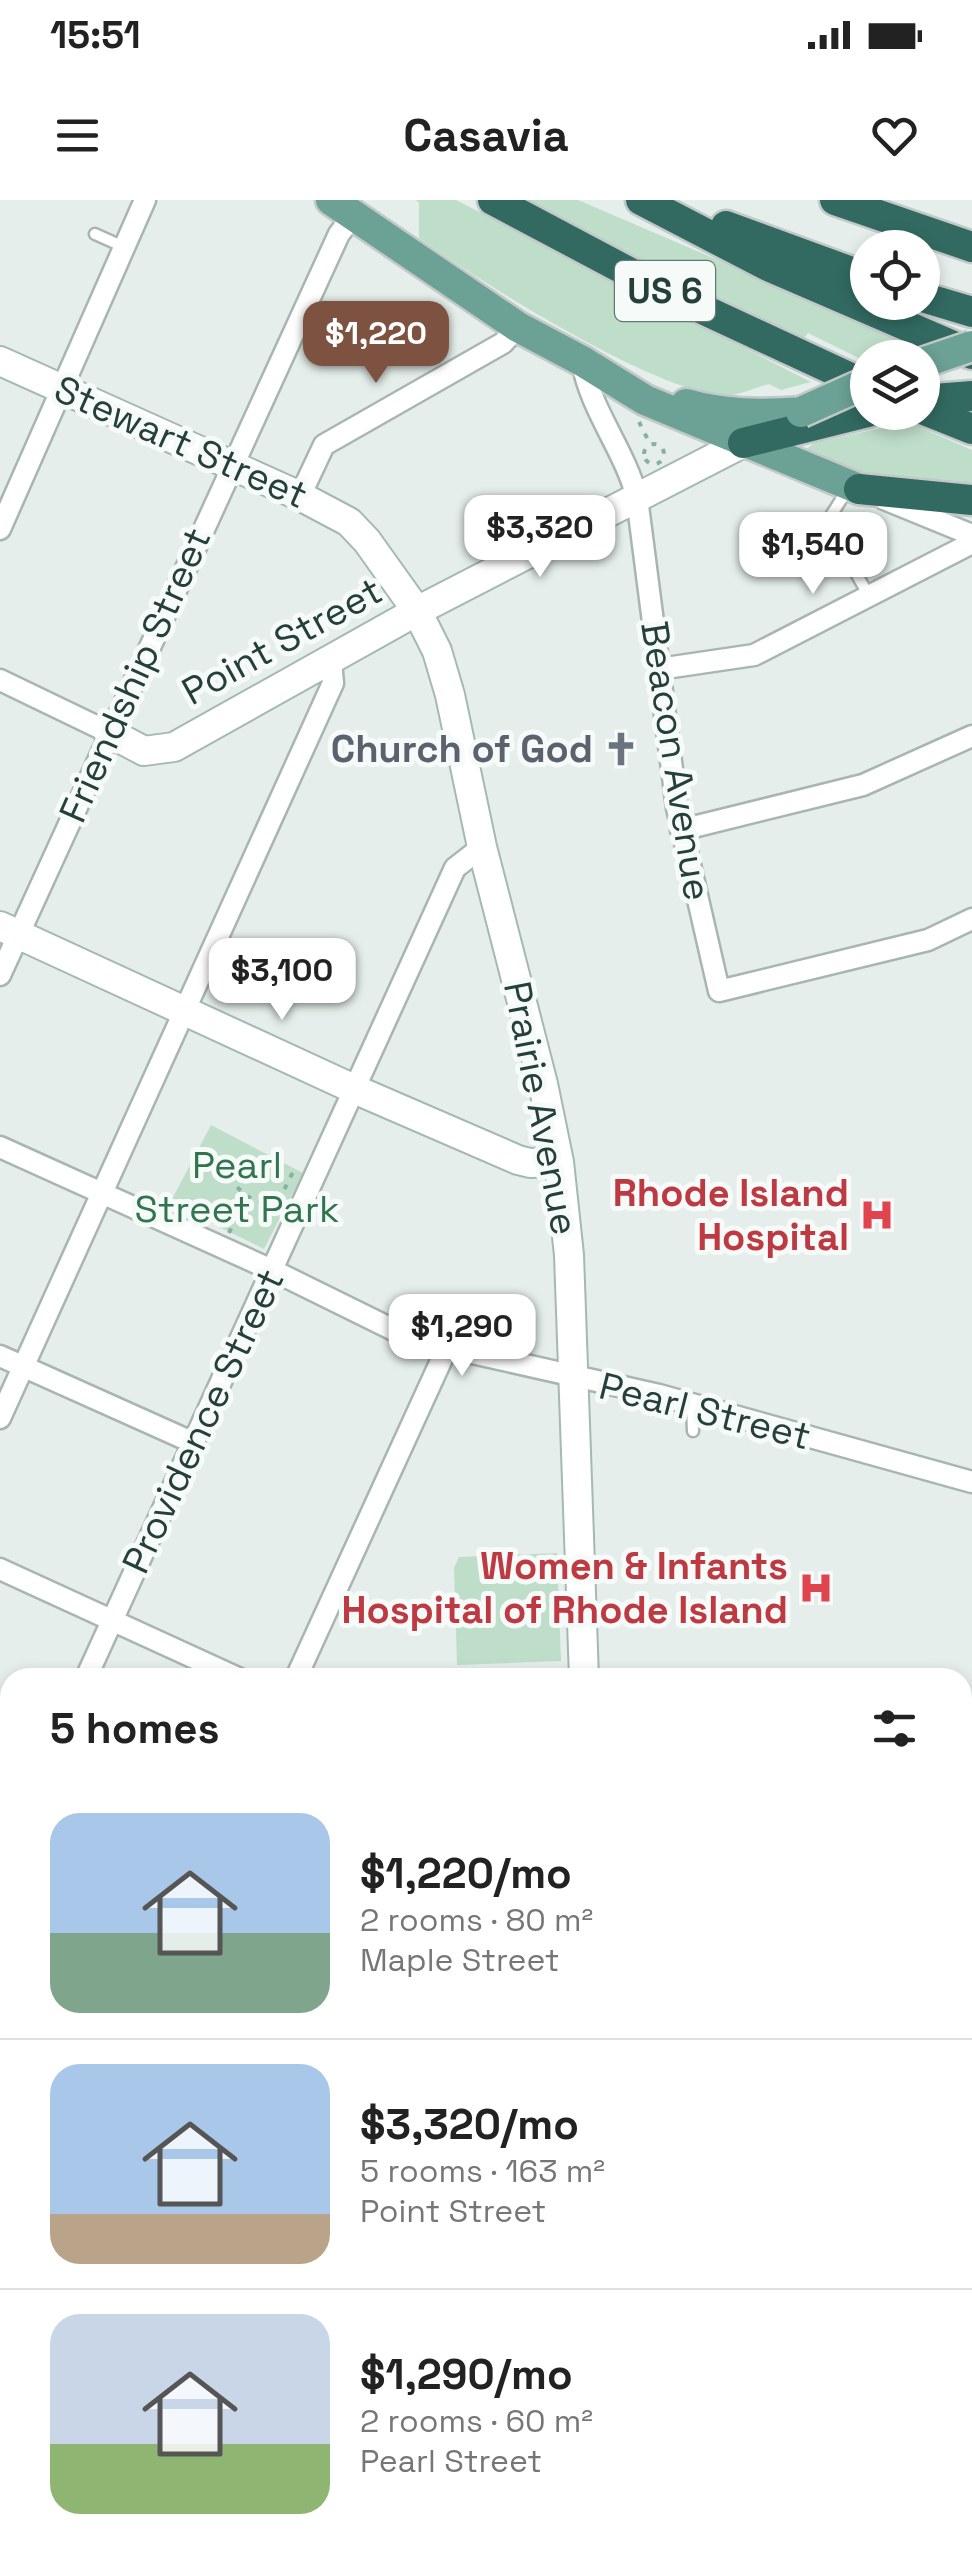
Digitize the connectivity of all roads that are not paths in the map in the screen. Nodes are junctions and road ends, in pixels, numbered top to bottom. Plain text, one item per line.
1 (145, 200) edge
2 (493, 200) edge
3 (641, 200) edge
4 (664, 200) edge
5 (835, 200) edge
6 (351, 205) edge
7 (95, 234) dead end
8 (124, 247) junction
9 (972, 247) edge
10 (850, 271) edge
11 (940, 302) edge
12 (972, 312) edge
13 (518, 326) junction
14 (972, 346) edge
15 (972, 354) edge
16 (940, 357) edge
17 (0, 361) edge
18 (582, 361) junction
19 (850, 376) edge
20 (62, 388) junction
21 (850, 392) edge
22 (972, 396) edge
23 (940, 399) edge
24 (630, 400) junction
25 (801, 412) junction
26 (850, 412) edge
27 (850, 414) edge
28 (940, 416) edge
29 (972, 429) edge
30 (743, 443) junction
31 (230, 466) junction
32 (854, 488) junction
33 (300, 496) junction
34 (637, 498) junction
35 (972, 500) edge
36 (0, 529) edge
37 (358, 531) joint
38 (972, 535) edge
39 (972, 543) edge
40 (869, 596) junction
41 (417, 612) junction
42 (331, 662) junction
43 (659, 669) junction
44 (0, 680) edge
45 (108, 732) junction
46 (972, 736) edge
47 (681, 830) junction
48 (482, 848) junction
49 (972, 919) edge
50 (9, 930) edge
51 (0, 975) edge
52 (187, 1010) junction
53 (354, 1089) junction
54 (0, 1147) edge
55 (559, 1162) junction
56 (103, 1192) junction
57 (272, 1270) junction
58 (446, 1350) junction
59 (0, 1356) edge
60 (23, 1366) junction
61 (573, 1378) junction
62 (692, 1404) junction
63 (0, 1418) edge
64 (693, 1431) dead end
65 (194, 1443) junction
66 (972, 1482) edge
67 (0, 1569) edge
68 (112, 1620) junction
69 (90, 1668) edge
70 (216, 1668) edge
71 (301, 1668) edge
72 (584, 1668) edge

1 - 8 street
2 - 19 highway, US 6
3 - 15 highway
4 - 10 highway
5 - 9 highway
6 - 13 main road
6 - 31 street, Friendship Street
7 - 8 lane
8 - 20 street
11 - 12 highway
13 - 18 main road
13 - 33 street
14 - 16 main road, bridge
17 - 20 street, Stewart Street
18 - 24 main road
18 - 34 street, Beacon Avenue
20 - 31 street, Stewart Street
20 - 36 street
21 - 25 main road, Point Street, bridge
22 - 23 highway
24 - 25 main road
24 - 30 main road
25 - 26 highway
25 - 30 main road, Point Street
27 - 30 highway
28 - 29 highway
30 - 32 main road
30 - 34 street, Point Street
31 - 33 street, Stewart Street
31 - 45 street, Friendship Street
32 - 35 highway
32 - 38 street
32 - 40 lane
33 - 37 street, Stewart Street
34 - 41 street, Point Street
34 - 43 street, Beacon Avenue
37 - 41 street, Prairie Avenue
39 - 40 street
40 - 43 street
41 - 42 street, Point Street
41 - 48 street, Prairie Avenue
42 - 45 street, Point Street
42 - 52 street
43 - 47 street, Beacon Avenue
44 - 45 street
45 - 50 street, Friendship Street
46 - 47 street
47 - 49 street, Beacon Avenue
48 - 53 street, Providence Street
48 - 55 street, Prairie Avenue
50 - 51 street, Friendship Street
50 - 52 street
52 - 53 street
52 - 56 street
53 - 55 street
53 - 57 street, Providence Street
54 - 56 street, Pearl Street
55 - 61 street, Prairie Avenue
56 - 57 street, Pearl Street
56 - 60 street
57 - 58 street, Pearl Street
57 - 65 street, Providence Street
58 - 61 street, Pearl Street
58 - 71 street
59 - 60 street
60 - 63 street
60 - 65 street
61 - 62 street, Pearl Street
61 - 72 street, Prairie Avenue
62 - 64 lane
62 - 66 street, Pearl Street
65 - 68 street, Providence Street
67 - 68 street
68 - 69 street, Providence Street
68 - 70 street

